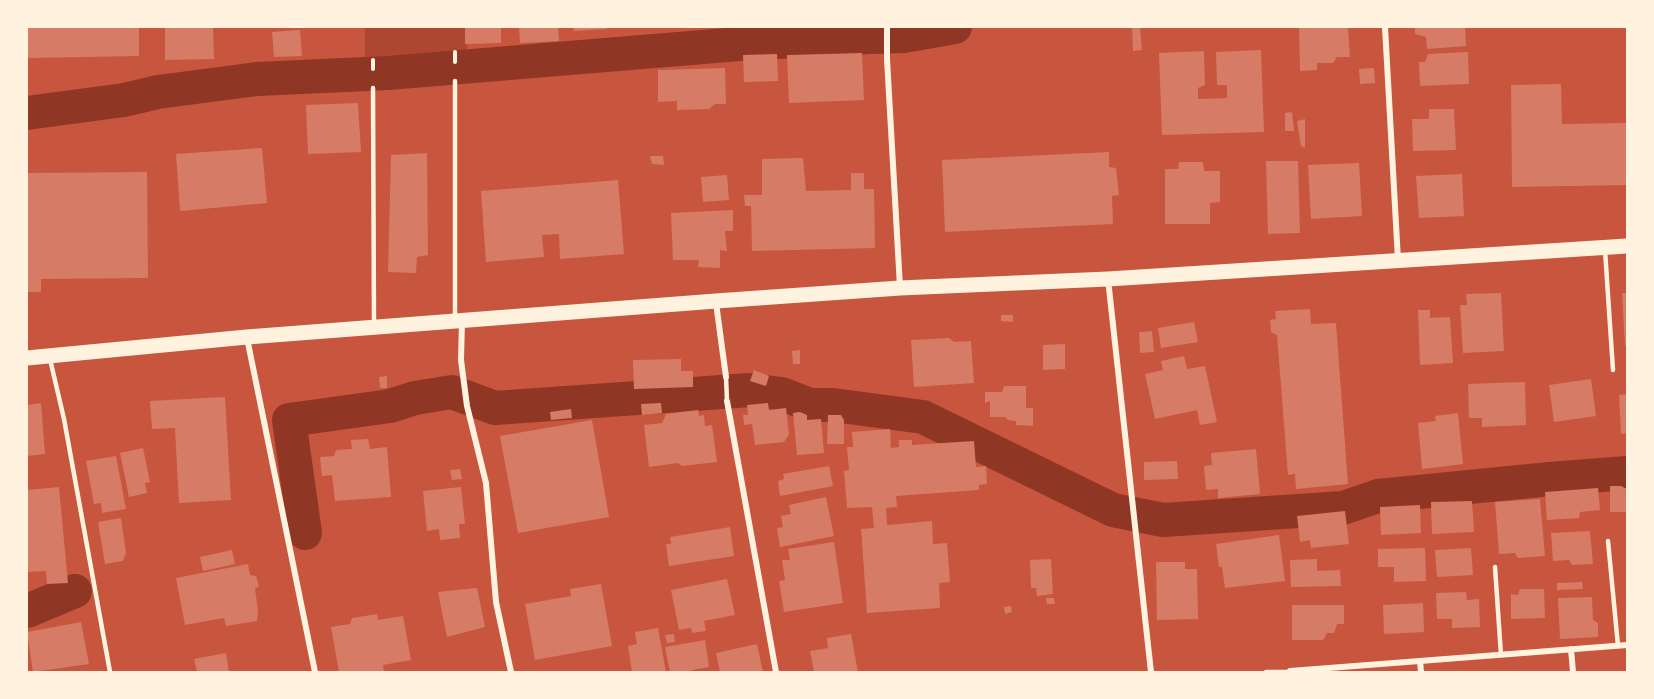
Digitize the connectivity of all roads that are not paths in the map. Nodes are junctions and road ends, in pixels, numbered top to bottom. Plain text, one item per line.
1 (886, 27) edge
2 (1385, 27) edge
3 (455, 81) dead end
4 (373, 88) dead end
5 (1627, 246) edge
6 (1605, 247) junction
7 (1398, 260) junction
8 (1108, 279) junction
9 (900, 288) junction
10 (716, 301) junction
11 (459, 322) junction
12 (374, 328) junction
13 (247, 338) junction
14 (50, 356) junction
15 (27, 358) edge
16 (1613, 370) dead end
17 (726, 377) joint
18 (727, 401) joint
19 (1608, 541) dead end
20 (1495, 567) dead end
21 (1627, 645) edge
22 (1618, 646) junction
23 (1570, 649) junction
24 (1501, 655) junction
25 (1420, 661) junction
26 (110, 672) edge
27 (315, 672) edge
28 (511, 672) edge
29 (776, 672) edge
30 (1151, 672) edge
31 (1266, 672) edge
32 (1290, 672) edge
33 (1421, 672) edge
34 (1573, 672) edge

1 - 9 street
2 - 7 street
3 - 11 lane
4 - 12 lane
5 - 6 main road
6 - 7 main road
6 - 16 lane
7 - 8 main road
8 - 9 main road
8 - 30 street
9 - 10 main road
10 - 11 main road
10 - 17 street
11 - 12 main road
11 - 28 street
12 - 13 main road
13 - 14 main road
13 - 27 street
14 - 15 main road
14 - 26 lane
17 - 18 lane
18 - 29 street
19 - 22 lane
20 - 24 lane
21 - 22 street
22 - 23 street
23 - 24 street
23 - 34 street
24 - 25 street
25 - 32 street
25 - 33 street
31 - 32 lane

